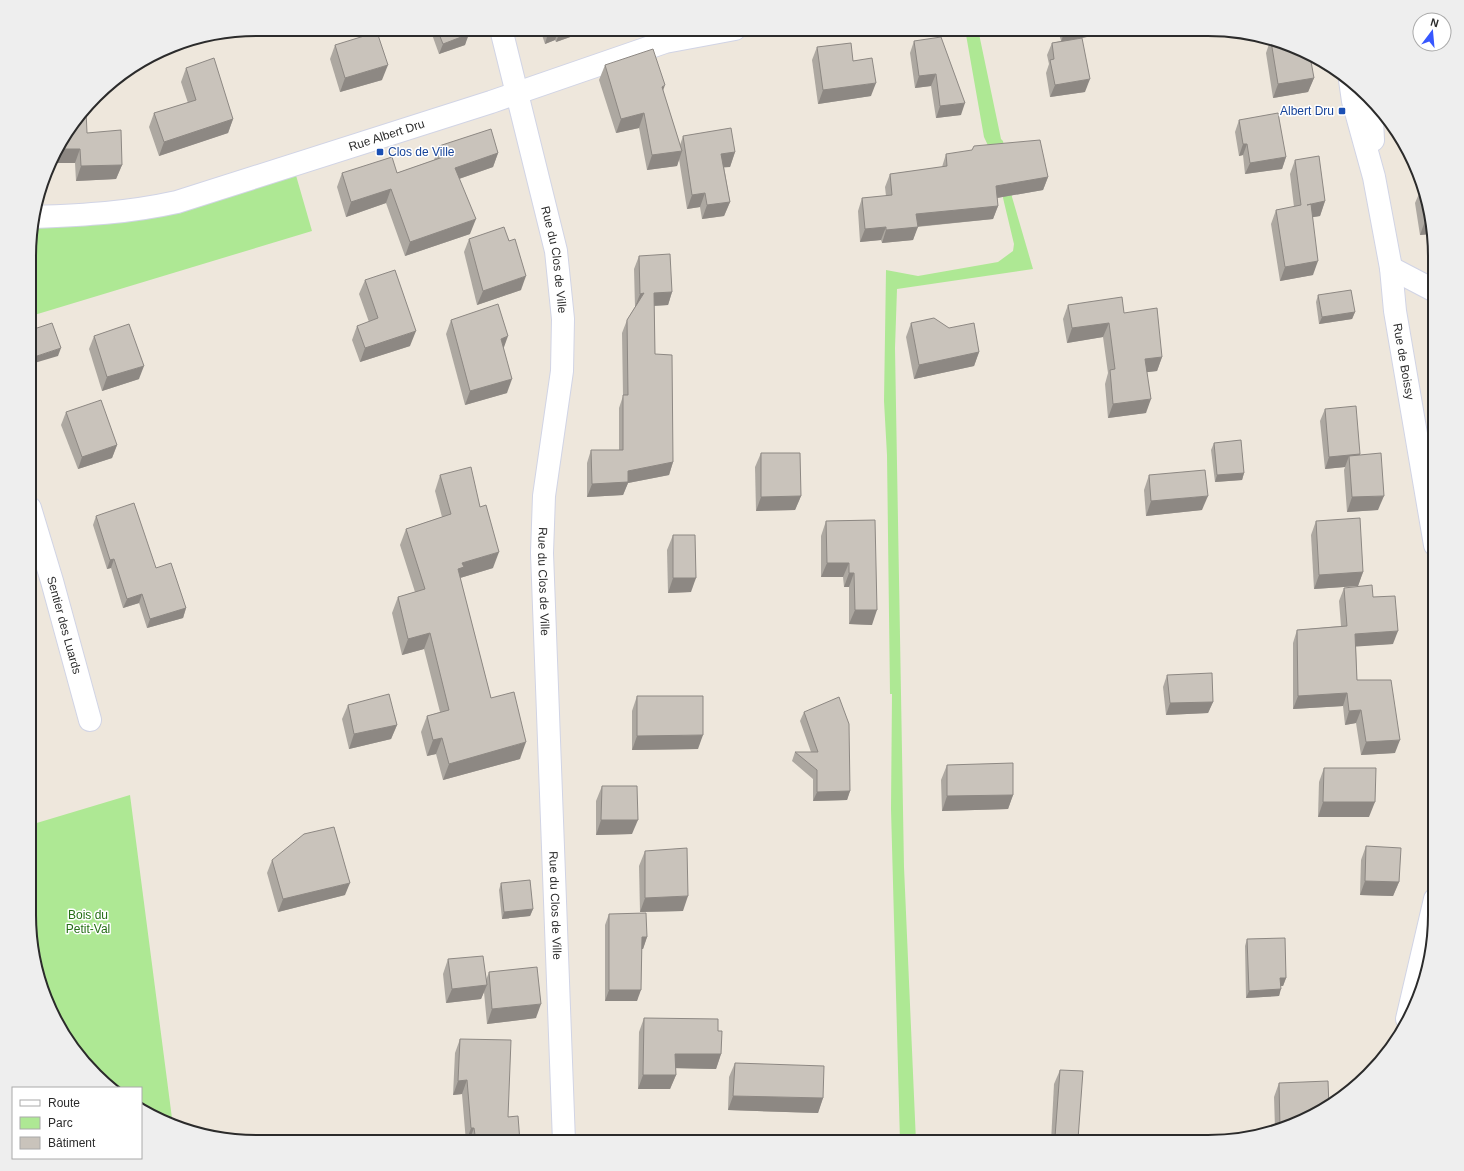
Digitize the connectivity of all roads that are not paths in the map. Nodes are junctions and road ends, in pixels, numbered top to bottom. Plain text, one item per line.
1 (503, 36) edge
2 (697, 36) edge
3 (1351, 90) edge
4 (518, 94) junction
5 (1371, 109) edge
6 (1374, 177) junction
7 (39, 217) edge
8 (1391, 268) junction
9 (1428, 287) edge
10 (1428, 504) edge
11 (36, 528) edge
12 (90, 720) dead end
13 (1428, 926) edge
14 (1412, 996) edge
15 (564, 1135) edge

1 - 4 street, Rue du Clos de Ville
2 - 4 street, Rue Albert Dru
3 - 6 street, Rue de Boissy
4 - 7 street, Rue Albert Dru
4 - 15 street, Rue du Clos de Ville
5 - 6 street, Rue de Boissy
6 - 8 street, Rue de Boissy
8 - 9 street
8 - 10 street, Rue de Boissy
11 - 12 street, Sentier des Luards
13 - 14 street

